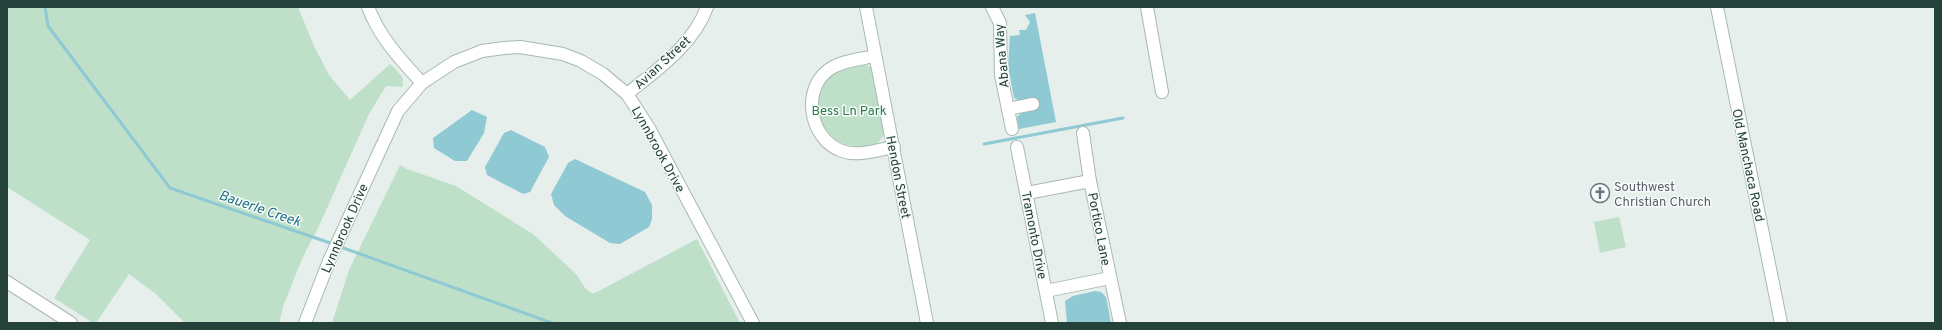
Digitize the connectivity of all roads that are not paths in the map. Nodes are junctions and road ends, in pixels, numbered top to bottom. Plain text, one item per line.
1 (368, 7) edge
2 (707, 7) edge
3 (866, 7) edge
4 (992, 7) edge
5 (1147, 7) edge
6 (1717, 7) edge
7 (875, 56) junction
8 (422, 84) junction
9 (1162, 92) dead end
10 (627, 94) junction
11 (1033, 104) dead end
12 (1008, 109) junction
13 (1012, 129) dead end
14 (1083, 133) dead end
15 (894, 147) junction
16 (1017, 148) dead end
17 (1090, 181) junction
18 (1027, 193) junction
19 (1110, 278) junction
20 (7, 282) edge
21 (1046, 291) junction
22 (66, 322) edge
23 (305, 323) edge
24 (753, 323) edge
25 (927, 323) edge
26 (1052, 323) edge
27 (1120, 323) edge
28 (1781, 323) edge

1 - 8 street
2 - 10 street, Avian Street
3 - 7 street, Hendon Street
4 - 12 street, Abana Way
5 - 9 street
6 - 28 street, Old Manchaca Road
7 - 15 street, Hendon Street
7 - 15 street
8 - 10 street, Lynnbrook Drive
8 - 23 street, Lynnbrook Drive
10 - 24 street, Lynnbrook Drive
11 - 12 street
12 - 13 street, Abana Way
14 - 17 street, Portico Lane
15 - 25 street, Hendon Street
16 - 18 street, Tramonto Drive
17 - 18 street
17 - 19 street, Portico Lane
18 - 21 street, Tramonto Drive
19 - 21 street
19 - 27 street, Portico Lane
20 - 22 street
21 - 26 street, Tramonto Drive

